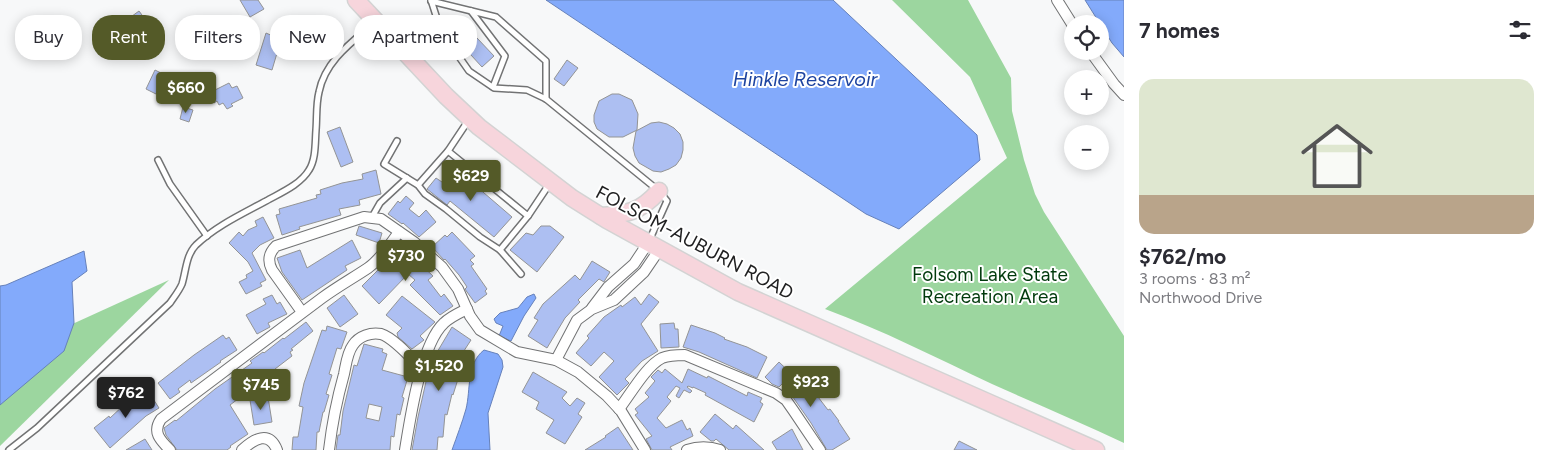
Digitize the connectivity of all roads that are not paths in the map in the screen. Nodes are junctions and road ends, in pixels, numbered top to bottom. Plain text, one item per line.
1 (356, 0) edge
2 (431, 0) edge
3 (1057, 0) edge
4 (471, 10) junction
5 (369, 15) edge
6 (1066, 15) edge
7 (354, 40) edge
8 (413, 60) edge
9 (1097, 60) edge
10 (493, 87) junction
11 (1124, 95) edge
12 (546, 99) junction
13 (470, 118) junction
14 (397, 141) dead end
15 (448, 151) junction
16 (158, 160) dead end
17 (407, 178) junction
18 (551, 182) junction
19 (418, 185) junction
20 (659, 191) junction
21 (528, 216) junction
22 (601, 216) junction
23 (372, 217) junction
24 (399, 232) junction
25 (206, 236) junction
26 (654, 246) junction
27 (500, 250) junction
28 (521, 274) dead end
29 (467, 309) junction
30 (302, 312) junction
31 (556, 360) junction
32 (422, 368) junction
33 (619, 409) junction
34 (641, 448) edge
35 (10, 450) edge
36 (170, 450) edge
37 (242, 450) edge
38 (277, 450) edge
39 (329, 450) edge
40 (405, 450) edge
41 (687, 450) edge
42 (720, 450) edge
43 (820, 450) edge
44 (1096, 450) edge

1 - 5 main road, FOLSOM-AUBURN ROAD
2 - 4 lane
2 - 10 lane
3 - 6 street
4 - 10 lane
4 - 12 lane
7 - 25 lane
8 - 13 main road, FOLSOM-AUBURN ROAD
9 - 11 street
10 - 12 lane
12 - 20 lane
13 - 15 lane
13 - 18 main road, FOLSOM-AUBURN ROAD
14 - 17 lane
15 - 19 lane
15 - 21 lane
16 - 25 lane
17 - 19 lane
17 - 23 lane
18 - 21 lane
18 - 22 main road, FOLSOM-AUBURN ROAD
19 - 27 lane
20 - 22 main road
20 - 26 lane
21 - 27 lane
22 - 26 main road, FOLSOM-AUBURN ROAD
23 - 24 street
23 - 30 street
24 - 29 street
24 - 30 street
25 - 35 lane
26 - 31 street
26 - 44 main road, FOLSOM-AUBURN ROAD
27 - 28 lane
29 - 31 street
29 - 32 street
30 - 36 street
31 - 33 street
32 - 39 street
32 - 40 street
33 - 34 street
33 - 43 street
37 - 38 street
41 - 42 street

